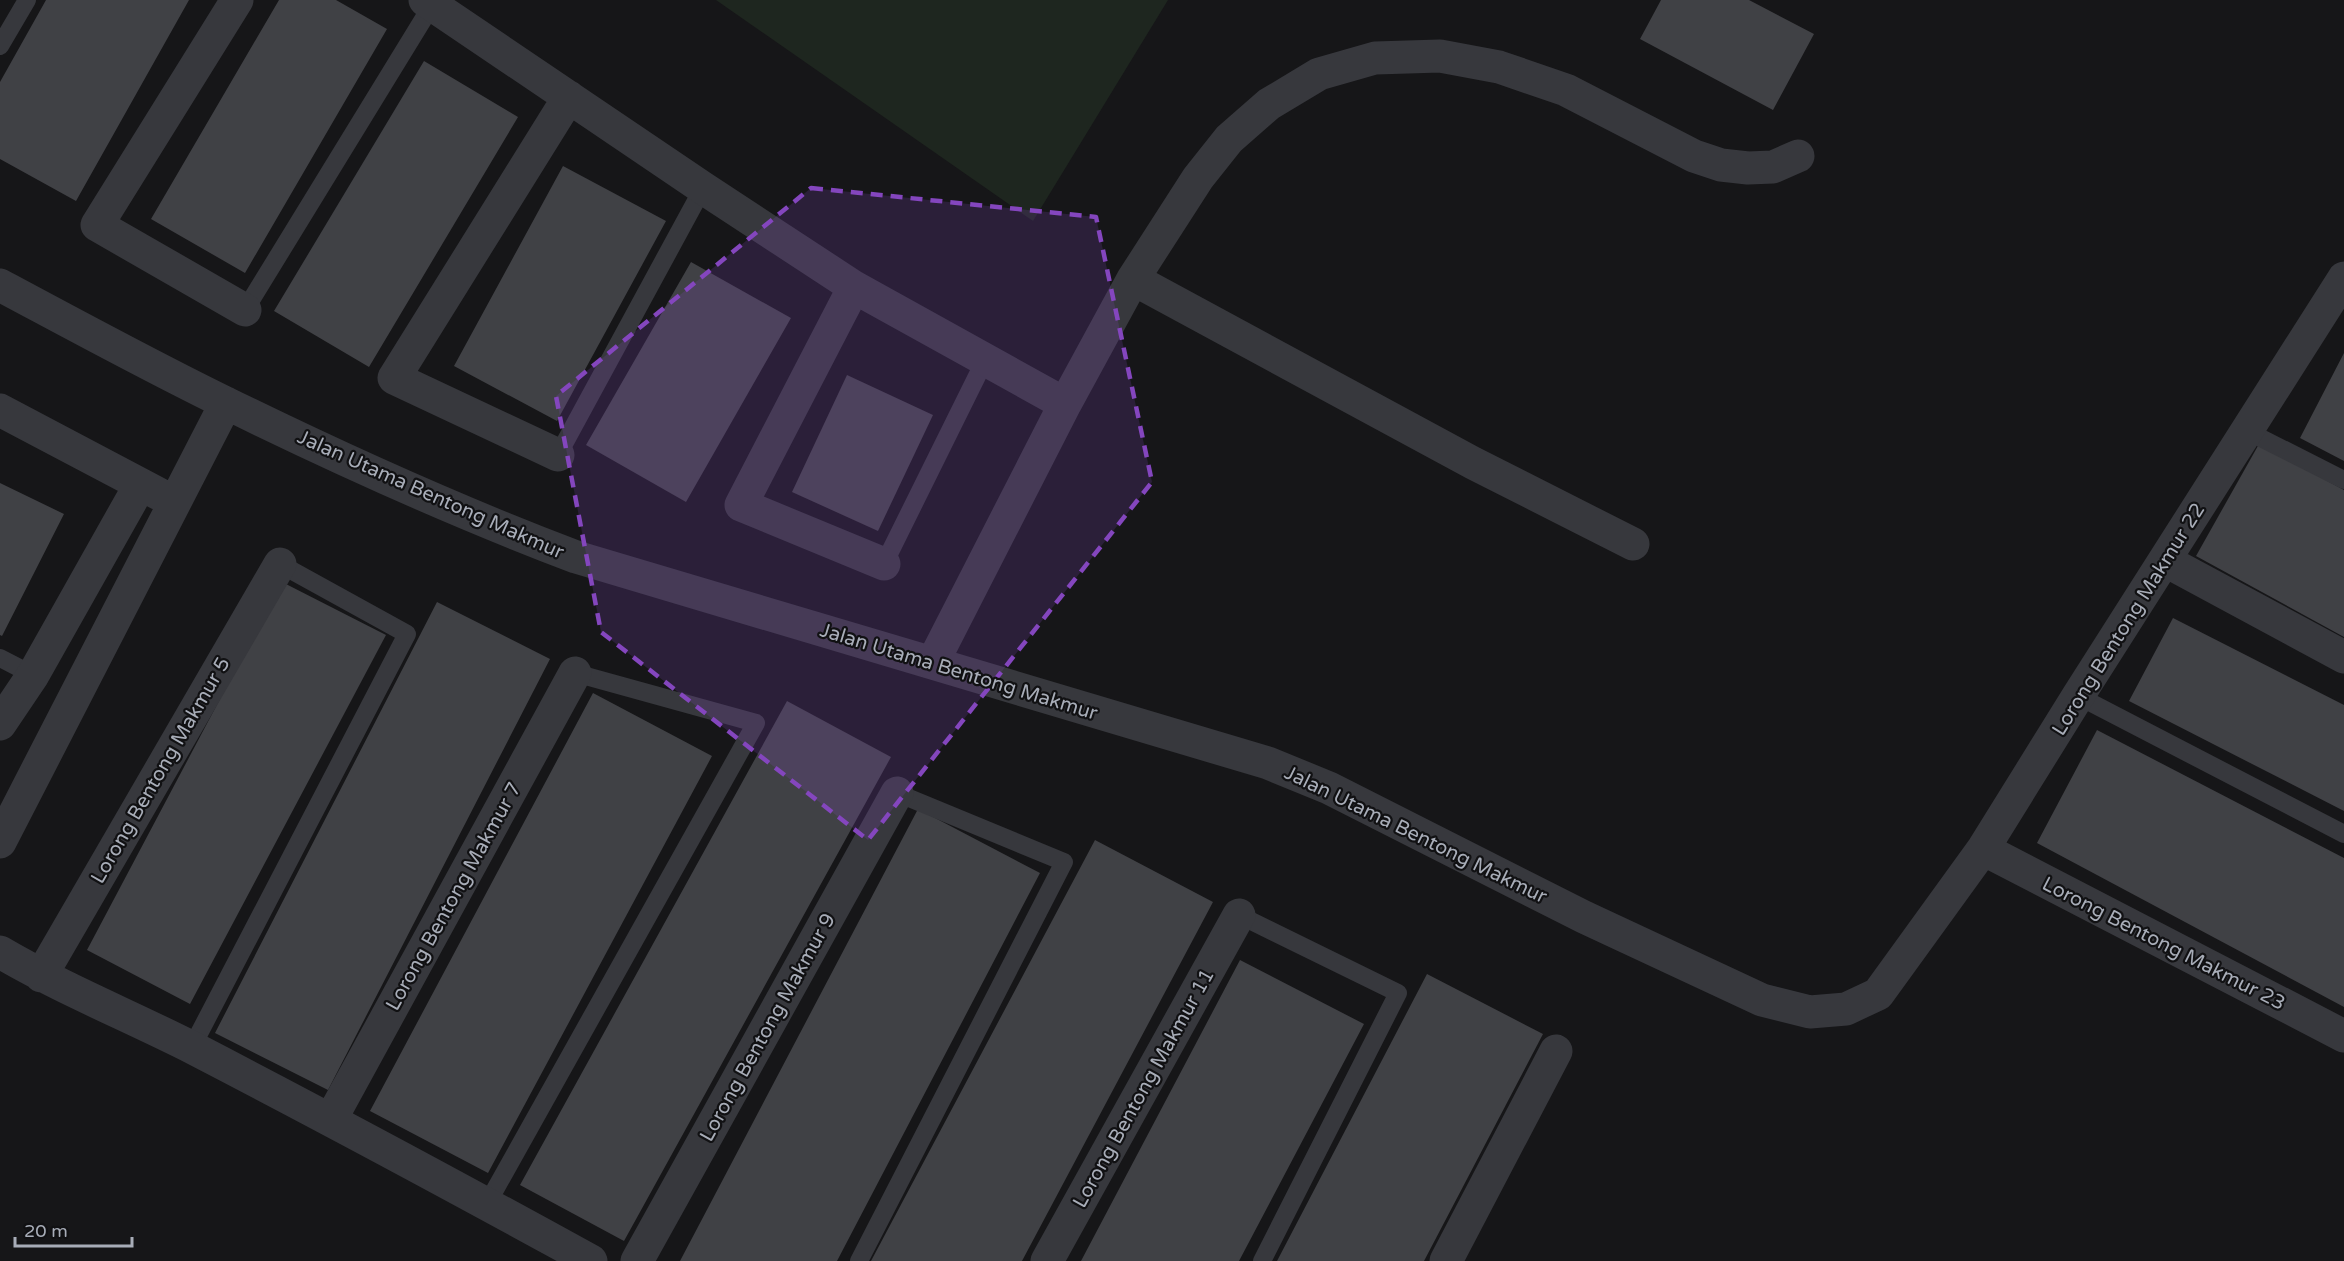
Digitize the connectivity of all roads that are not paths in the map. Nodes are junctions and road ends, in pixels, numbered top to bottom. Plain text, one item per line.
1 (27, 0) edge
2 (237, 0) edge
3 (429, 2) edge
4 (0, 46) edge
5 (568, 97) junction
6 (1798, 156) dead end
7 (703, 189) junction
8 (2344, 278) edge
9 (1133, 279) junction
10 (0, 285) edge
11 (854, 287) junction
12 (245, 310) joint
13 (985, 360) junction
14 (226, 403) junction
15 (1065, 404) junction
16 (0, 410) edge
17 (2247, 431) junction
18 (558, 455) joint
19 (2344, 480) edge
20 (140, 485) junction
21 (175, 501) junction
22 (1633, 544) dead end
23 (2166, 561) junction
24 (280, 564) joint
25 (884, 564) joint
26 (2344, 657) edge
27 (0, 658) edge
28 (933, 662) junction
29 (575, 673) joint
30 (33, 675) junction
31 (2078, 696) junction
32 (0, 724) edge
33 (897, 793) joint
34 (2344, 834) edge
35 (0, 842) edge
36 (1983, 849) junction
37 (1239, 915) joint
38 (0, 952) edge
39 (1906, 957) joint
40 (41, 976) junction
41 (2344, 1036) edge
42 (192, 1047) junction
43 (1556, 1051) dead end
44 (330, 1119) junction
45 (487, 1204) junction
46 (591, 1261) edge
47 (637, 1261) edge
48 (859, 1261) edge
49 (1047, 1261) edge
50 (1262, 1261) edge
51 (1446, 1261) edge

1 - 4 lane
2 - 12 street
3 - 5 street
3 - 12 lane
5 - 7 street
5 - 18 street
6 - 9 street
7 - 11 street
7 - 18 lane
8 - 17 street, Lorong Bentong Makmur 22
9 - 15 street
9 - 22 street
10 - 14 street, Jalan Utama Bentong Makmur
11 - 13 street
11 - 25 street
13 - 15 street
13 - 25 lane
14 - 21 street
14 - 28 street, Jalan Utama Bentong Makmur
15 - 28 street
16 - 20 street
17 - 19 lane
17 - 23 street, Lorong Bentong Makmur 22
20 - 21 street
20 - 30 street
21 - 35 street
23 - 26 street
23 - 31 street, Lorong Bentong Makmur 22
24 - 40 street, Lorong Bentong Makmur 5
24 - 42 lane
27 - 30 lane
28 - 39 street, Jalan Utama Bentong Makmur
29 - 44 street, Lorong Bentong Makmur 7
29 - 45 lane
30 - 32 street
31 - 34 lane
31 - 36 street, Lorong Bentong Makmur 22
33 - 47 street, Lorong Bentong Makmur 9
33 - 48 lane
36 - 39 street, Lorong Bentong Makmur 22
36 - 41 street, Lorong Bentong Makmur 23
37 - 49 street, Lorong Bentong Makmur 11
37 - 50 lane
38 - 40 street
40 - 42 street
42 - 44 street
43 - 51 street
44 - 45 street
45 - 46 street

